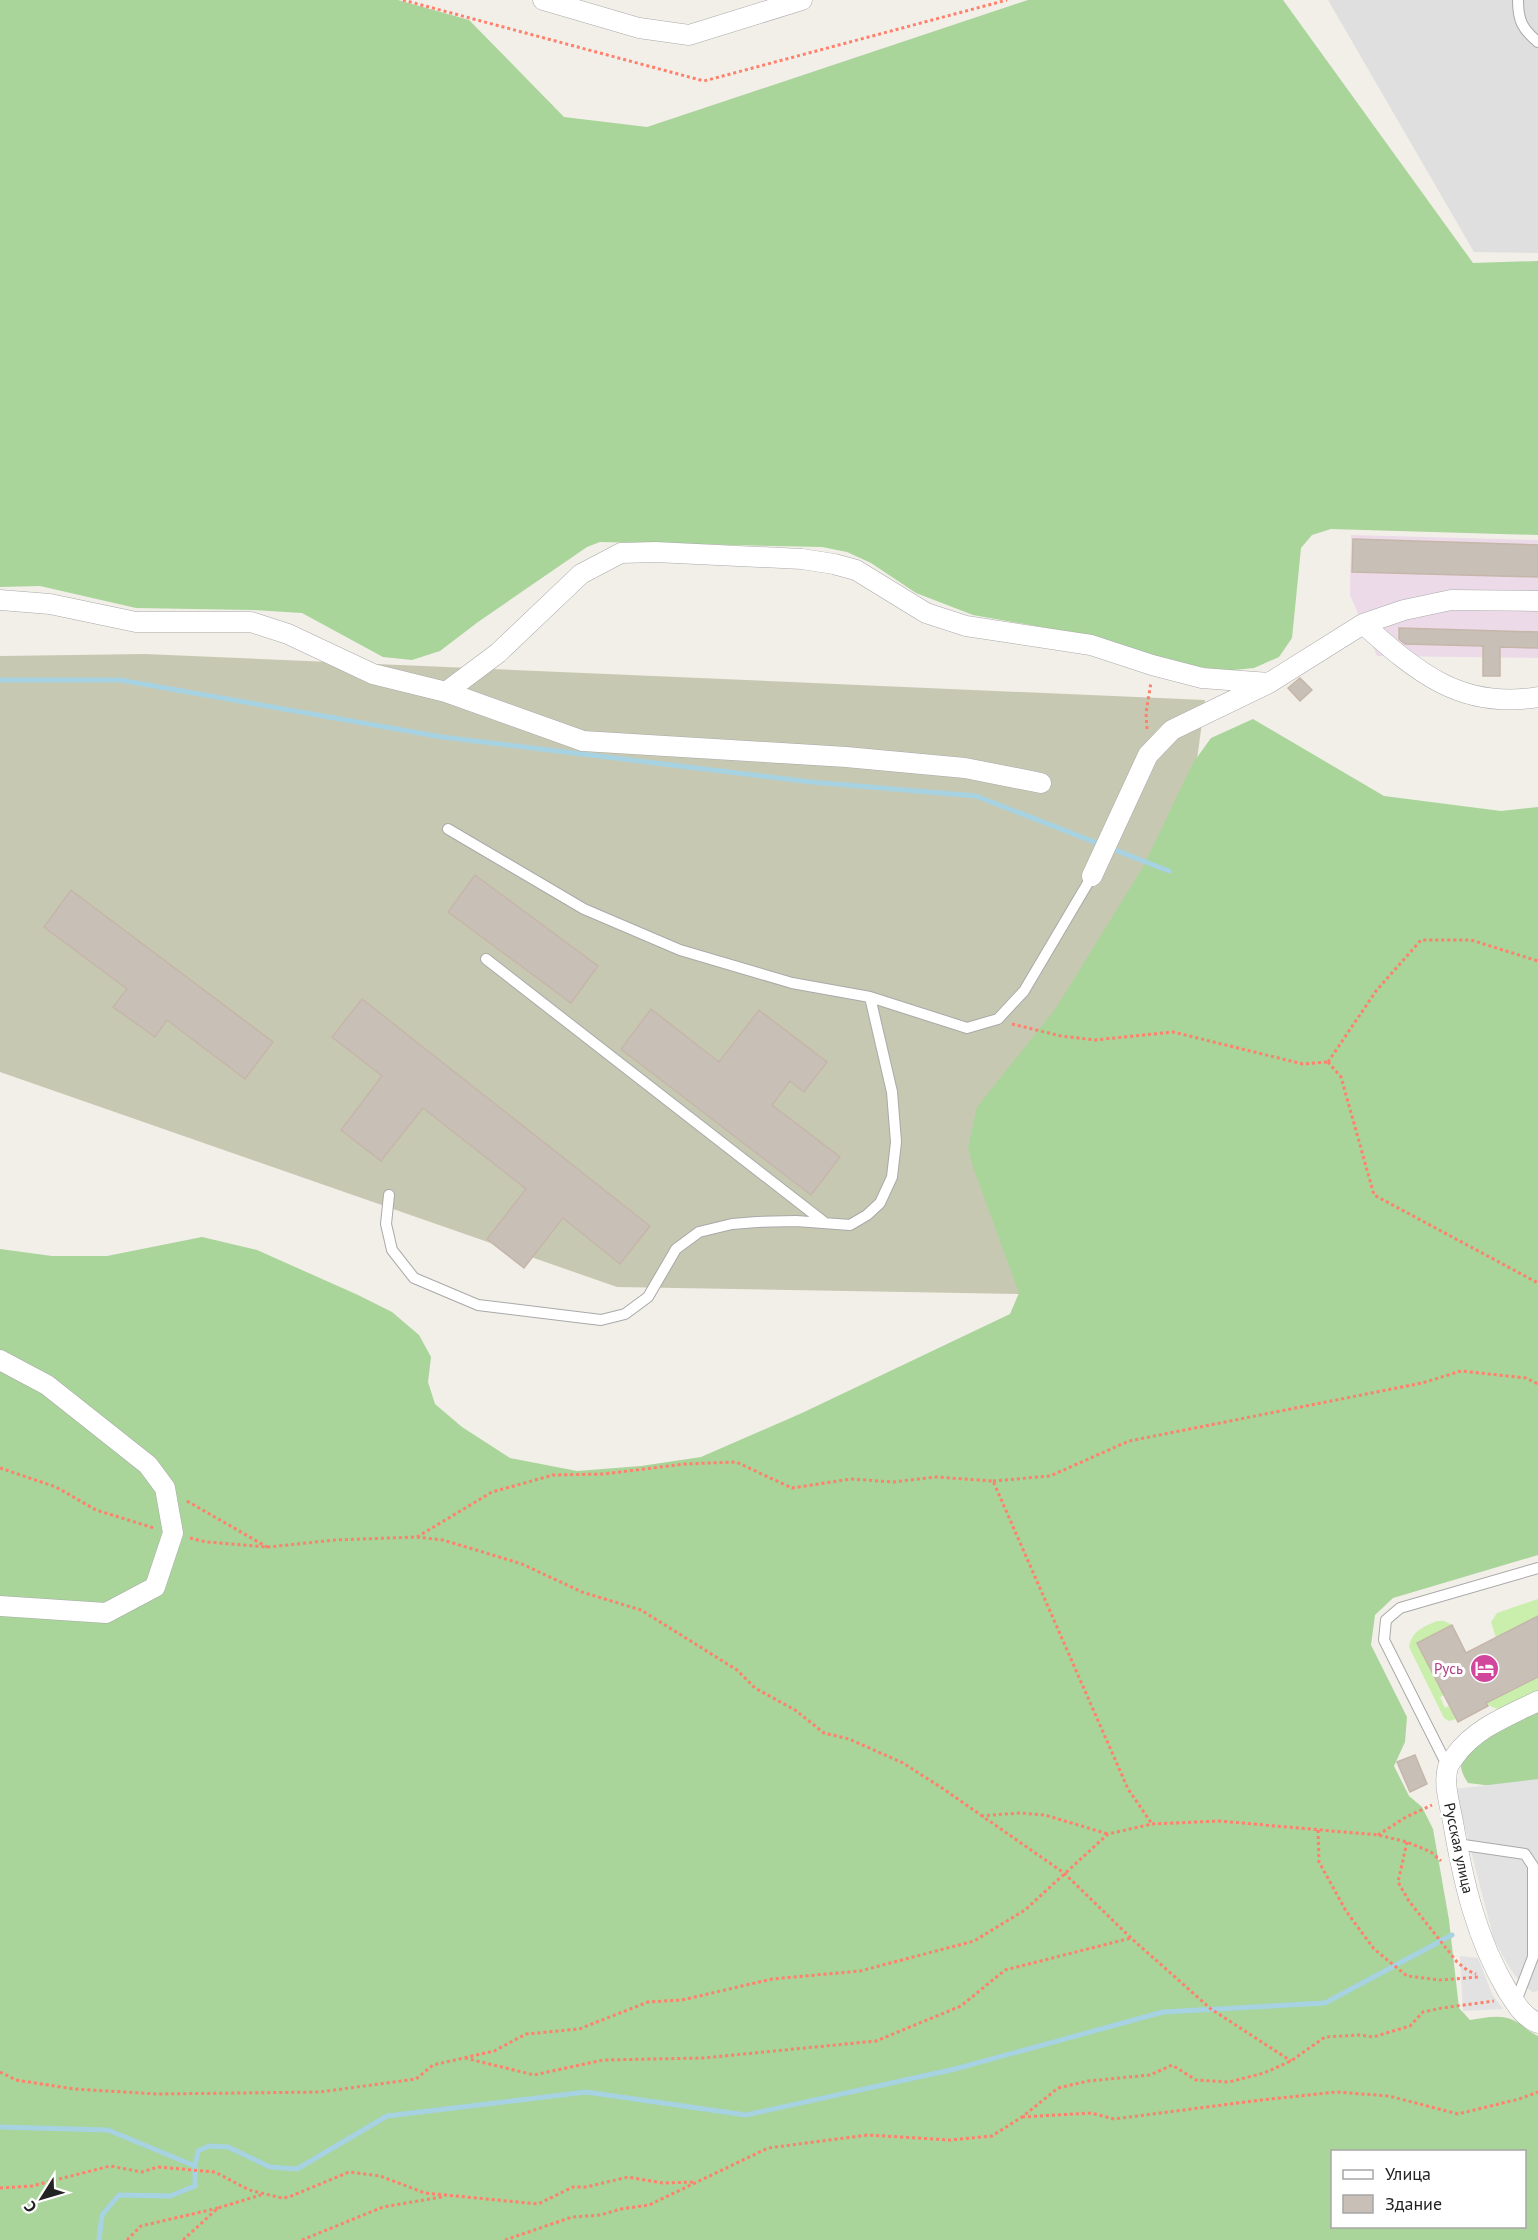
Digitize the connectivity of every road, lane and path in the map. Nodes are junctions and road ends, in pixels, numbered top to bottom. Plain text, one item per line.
1 (543, 0) edge
2 (802, 0) edge
3 (1518, 0) edge
4 (1538, 42) edge
5 (0, 600) edge
6 (1538, 601) edge
7 (1363, 624) junction
8 (1152, 665) junction
9 (1269, 683) junction
10 (446, 692) junction
11 (1538, 697) edge
12 (1148, 755) junction
13 (1041, 783) dead end
14 (448, 829) dead end
15 (1092, 876) joint
16 (486, 959) dead end
17 (1538, 961) edge
18 (870, 997) junction
19 (998, 1019) junction
20 (1328, 1062) junction
21 (389, 1195) dead end
22 (825, 1222) junction
23 (1538, 1283) edge
24 (0, 1360) edge
25 (1538, 1384) edge
26 (0, 1468) edge
27 (993, 1481) junction
28 (165, 1488) junction
29 (173, 1533) junction
30 (417, 1537) junction
31 (268, 1547) junction
32 (1538, 1568) edge
33 (0, 1606) edge
34 (1538, 1701) edge
35 (1448, 1767) junction
36 (1449, 1800) junction
37 (981, 1816) junction
38 (1152, 1824) junction
39 (1318, 1830) junction
40 (1108, 1834) junction
41 (1378, 1835) junction
42 (1407, 1842) junction
43 (1457, 1844) junction
44 (1064, 1873) junction
45 (1466, 1882) junction
46 (1131, 1938) junction
47 (1511, 1997) junction
48 (1538, 2023) edge
49 (465, 2058) junction
50 (1291, 2061) junction
51 (0, 2072) edge
52 (1538, 2092) edge
53 (1022, 2117) junction
54 (697, 2182) junction
55 (0, 2188) edge
56 (262, 2194) junction
57 (447, 2196) junction
58 (218, 2208) junction
59 (127, 2240) edge
60 (183, 2240) edge
61 (302, 2240) edge
62 (506, 2240) edge

1 - 2 street
3 - 4 lane
5 - 10 street
6 - 7 street
7 - 9 street
7 - 11 street
8 - 9 street
8 - 10 street
8 - 12 path
9 - 12 street
10 - 13 street
12 - 15 street
14 - 18 lane
15 - 19 lane
16 - 22 lane
17 - 20 path
18 - 19 lane
18 - 22 lane
19 - 20 path
20 - 23 path
21 - 22 lane
24 - 28 street
25 - 27 path
26 - 29 path
27 - 30 path
27 - 38 path
28 - 29 street
28 - 31 path
29 - 31 path
29 - 33 street
30 - 31 path
30 - 37 path
32 - 35 lane
34 - 35 street
35 - 36 street, Русская улица
36 - 41 path
36 - 43 street, Русская улица
37 - 40 path
37 - 44 path
38 - 39 path
38 - 40 path
39 - 41 path
39 - 42 path
40 - 44 path
41 - 42 path
42 - 45 path
43 - 45 street, Русская улица
43 - 47 lane
44 - 46 path
44 - 49 path
45 - 47 street, Русская улица
46 - 49 path
46 - 50 path
47 - 48 street, Русская улица
47 - 50 path
49 - 51 path
50 - 53 path
52 - 53 path
53 - 54 path
54 - 57 path
54 - 62 path
55 - 56 path
56 - 57 path
56 - 58 path
57 - 61 path
58 - 59 path
58 - 60 path

